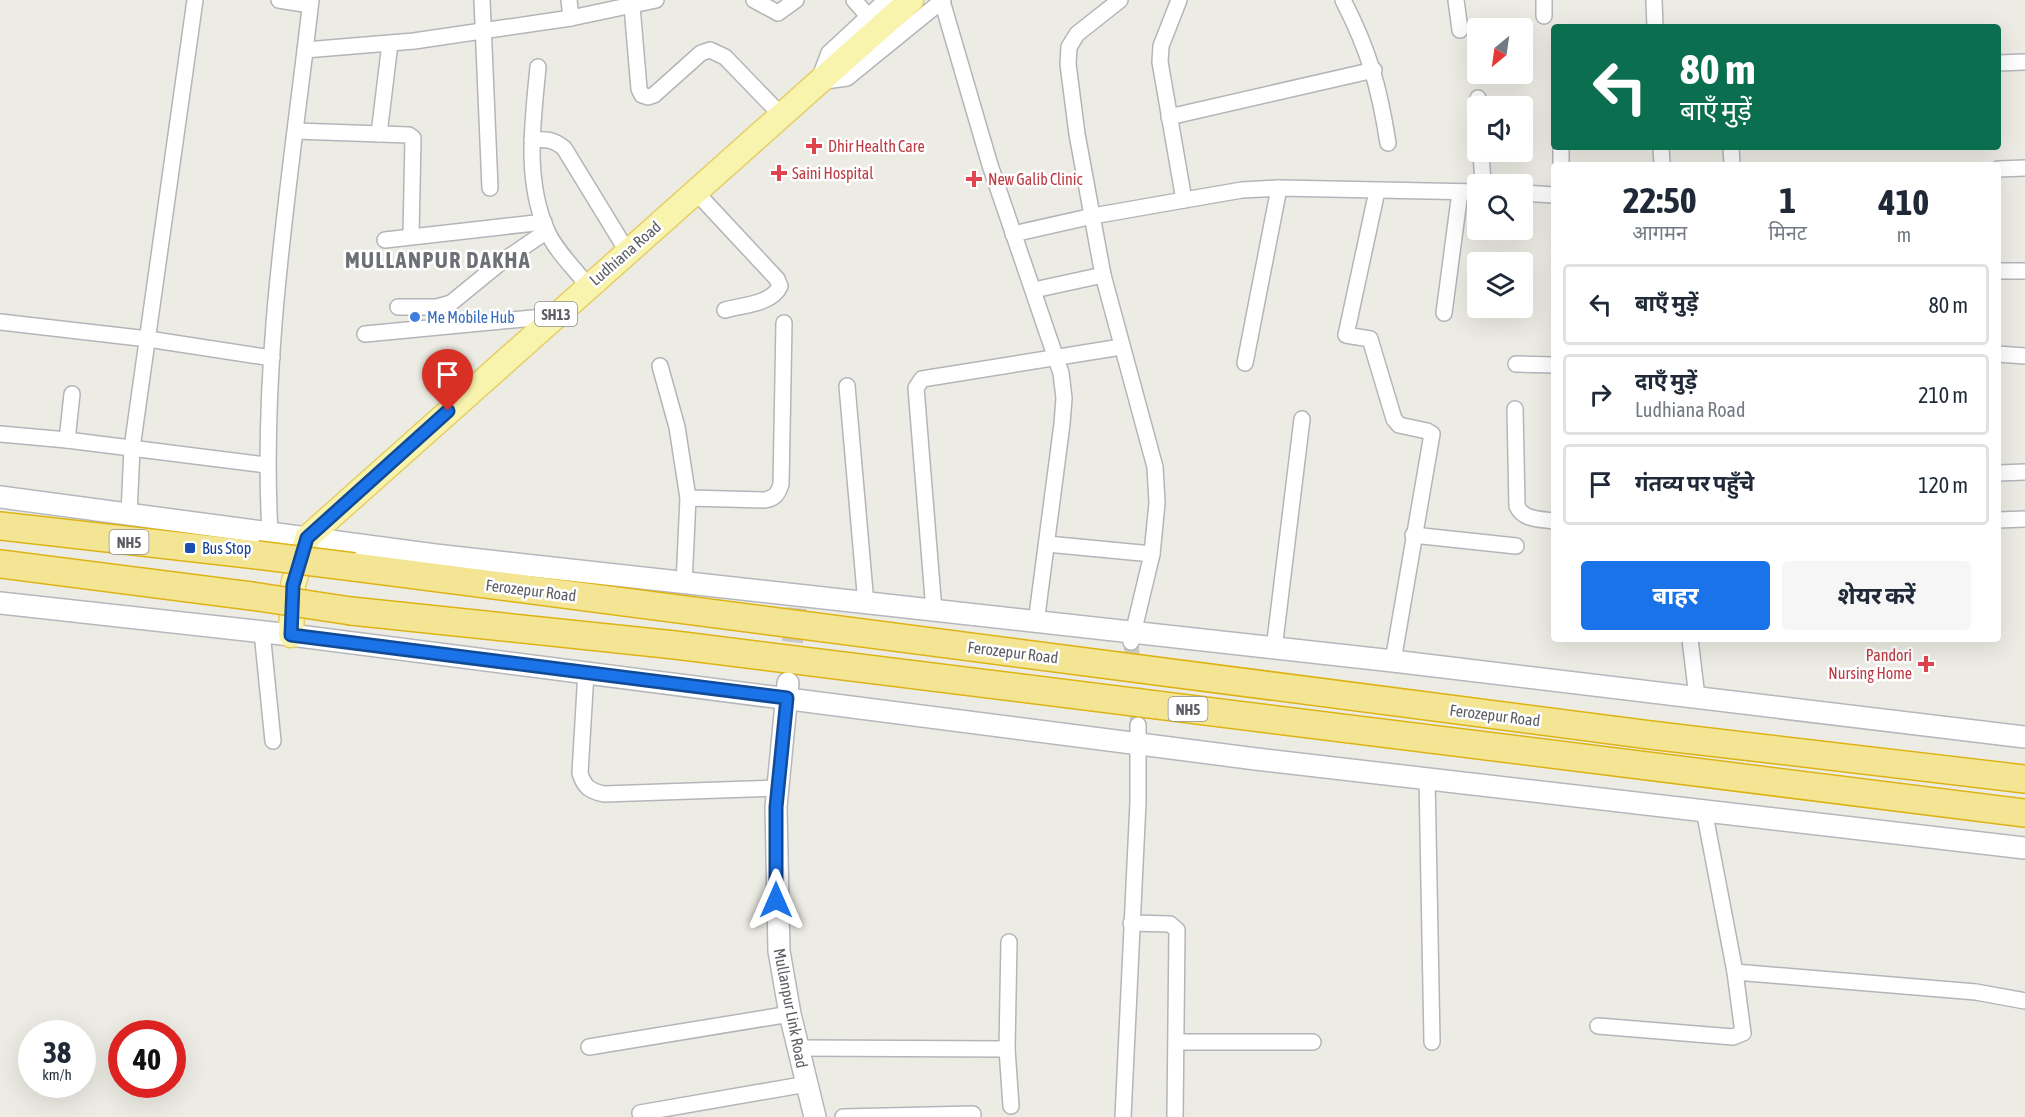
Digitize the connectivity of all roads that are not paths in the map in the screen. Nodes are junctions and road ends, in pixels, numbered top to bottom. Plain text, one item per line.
1 (195, 0) edge
2 (279, 0) edge
3 (482, 0) edge
4 (569, 0) edge
5 (656, 0) edge
6 (754, 0) edge
7 (796, 0) edge
8 (854, 0) edge
9 (886, 0) edge
10 (911, 0) edge
11 (942, 0) edge
12 (1120, 0) edge
13 (1179, 0) edge
14 (1343, 0) edge
15 (1456, 0) edge
16 (1544, 0) edge
17 (1654, 0) edge
18 (310, 2) edge
19 (632, 6) junction
20 (868, 16) junction
21 (1545, 16) dead end
22 (571, 18) junction
23 (1655, 24) edge
24 (484, 30) junction
25 (1460, 30) dead end
26 (390, 43) junction
27 (305, 50) junction
28 (2025, 62) edge
29 (2001, 63) edge
30 (538, 68) dead end
31 (1374, 70) junction
32 (818, 82) junction
33 (781, 115) junction
34 (1169, 117) junction
35 (296, 131) junction
36 (379, 134) junction
37 (532, 140) junction
38 (1388, 143) dead end
39 (2025, 168) edge
40 (2001, 170) edge
41 (490, 188) dead end
42 (1279, 188) junction
43 (695, 191) junction
44 (1377, 191) junction
45 (1460, 192) junction
46 (1467, 192) edge
47 (1533, 194) edge
48 (1551, 195) edge
49 (1185, 200) junction
50 (1093, 216) junction
51 (545, 227) junction
52 (1013, 234) junction
53 (411, 236) junction
54 (385, 240) dead end
55 (627, 251) junction
56 (2025, 271) edge
57 (2001, 272) edge
58 (1103, 275) junction
59 (588, 286) junction
60 (1034, 290) junction
61 (398, 307) dead end
62 (725, 310) dead end
63 (1444, 313) dead end
64 (554, 316) junction
65 (0, 322) edge
66 (784, 323) dead end
67 (365, 334) dead end
68 (148, 339) junction
69 (1120, 347) junction
70 (2001, 354) edge
71 (2025, 356) edge
72 (272, 358) junction
73 (1056, 358) junction
74 (1245, 363) dead end
75 (1516, 364) dead end
76 (1551, 365) edge
77 (660, 366) dead end
78 (847, 386) dead end
79 (72, 394) dead end
80 (1515, 410) dead end
81 (1302, 419) dead end
82 (0, 434) edge
83 (67, 440) junction
84 (132, 448) junction
85 (266, 465) junction
86 (2025, 472) edge
87 (2001, 473) edge
88 (0, 496) edge
89 (688, 498) junction
90 (129, 514) junction
91 (2025, 519) edge
92 (2001, 520) edge
93 (1551, 521) edge
94 (0, 526) edge
95 (1413, 535) junction
96 (307, 538) junction
97 (264, 544) junction
98 (1047, 544) junction
99 (1516, 546) dead end
100 (1152, 554) junction
101 (0, 564) edge
102 (684, 584) junction
103 (0, 603) edge
104 (866, 604) junction
105 (934, 612) junction
106 (1036, 623) junction
107 (262, 632) junction
108 (291, 635) junction
109 (1132, 638) junction
110 (1690, 642) edge
111 (1274, 649) junction
112 (1393, 661) junction
113 (586, 672) junction
114 (788, 690) junction
115 (1696, 697) junction
116 (1139, 734) junction
117 (2025, 737) edge
118 (273, 741) dead end
119 (1427, 777) junction
120 (2025, 779) edge
121 (777, 788) junction
122 (1704, 810) junction
123 (2025, 813) edge
124 (2025, 848) edge
125 (1131, 923) junction
126 (1009, 942) dead end
127 (1736, 972) junction
128 (2025, 1001) edge
129 (790, 1014) junction
130 (1598, 1026) dead end
131 (1176, 1041) junction
132 (1314, 1042) dead end
133 (1432, 1042) dead end
134 (589, 1047) dead end
135 (798, 1048) junction
136 (1007, 1049) junction
137 (807, 1084) junction
138 (1011, 1106) dead end
139 (640, 1113) dead end
140 (974, 1114) dead end
141 (815, 1117) edge
142 (843, 1117) edge
143 (1123, 1117) edge
144 (1175, 1117) edge

1 - 68 street
2 - 18 street
3 - 24 street
4 - 22 street
5 - 19 street
6 - 7 street
8 - 20 street
9 - 20 street
10 - 32 main road, Ludhiana Road / SH13
11 - 32 street
11 - 52 street
12 - 50 street
13 - 34 street
14 - 31 street
15 - 25 street
16 - 21 street
17 - 23 street
18 - 27 street
19 - 22 street
19 - 33 street
20 - 32 street
22 - 24 street
24 - 26 street
24 - 41 street
26 - 27 street
26 - 36 street
27 - 35 street
28 - 29 street
30 - 37 street
31 - 34 street
31 - 38 street
32 - 33 main road, Ludhiana Road / SH13
33 - 43 main road, Ludhiana Road / SH13
34 - 49 street
35 - 36 street
35 - 72 street
36 - 53 street
37 - 51 street
37 - 55 street
39 - 40 street
42 - 44 street
42 - 49 street
42 - 74 street
43 - 55 main road, Ludhiana Road / SH13
43 - 62 street
44 - 45 street
44 - 95 street
45 - 46 street
45 - 63 street
47 - 48 street
49 - 50 street
50 - 52 street
50 - 58 street
51 - 53 street
51 - 59 street
51 - 61 street
52 - 60 street
53 - 54 street
55 - 59 main road, Ludhiana Road / SH13
56 - 57 street
58 - 60 street
58 - 69 street
59 - 64 main road, Ludhiana Road / SH13
60 - 73 street
64 - 67 street
64 - 96 main road, Ludhiana Road / SH13
65 - 68 street
66 - 89 street
68 - 72 street
68 - 84 street
69 - 73 street
69 - 100 street
70 - 71 street
72 - 85 street
73 - 98 street
73 - 105 street
75 - 76 street
77 - 89 street
78 - 104 street
79 - 83 street
80 - 93 street
81 - 111 street
82 - 83 street
83 - 84 street
84 - 85 street
84 - 90 street
85 - 97 street
86 - 87 street
88 - 90 main road
89 - 102 street
90 - 97 main road
91 - 92 street
94 - 97 highway, Ferozepur Road / NH5
95 - 99 street
95 - 112 street
96 - 97 main road
96 - 102 main road
96 - 108 main road
97 - 120 highway, Ferozepur Road / NH5, bridge
98 - 100 street
98 - 106 street
100 - 109 street
101 - 123 highway, NH5, bridge
102 - 104 main road
103 - 107 main road
104 - 105 main road
105 - 106 main road
106 - 109 main road
107 - 108 main road
107 - 118 street
108 - 113 main road
109 - 111 main road
110 - 115 street
111 - 112 main road
112 - 115 main road
113 - 114 main road
113 - 121 street
114 - 116 main road
114 - 121 main road, Mullanpur Link Road
115 - 117 main road
116 - 119 main road
116 - 125 street
119 - 122 main road
119 - 133 street
121 - 129 main road, Mullanpur Link Road
122 - 124 main road
122 - 127 street
125 - 131 street
125 - 143 street
126 - 136 street
127 - 128 street
127 - 130 street
129 - 134 street
129 - 135 main road, Mullanpur Link Road
131 - 132 street
131 - 144 street
135 - 136 street
135 - 137 main road, Mullanpur Link Road
136 - 138 street
137 - 139 street
137 - 141 main road, Mullanpur Link Road
140 - 142 street

